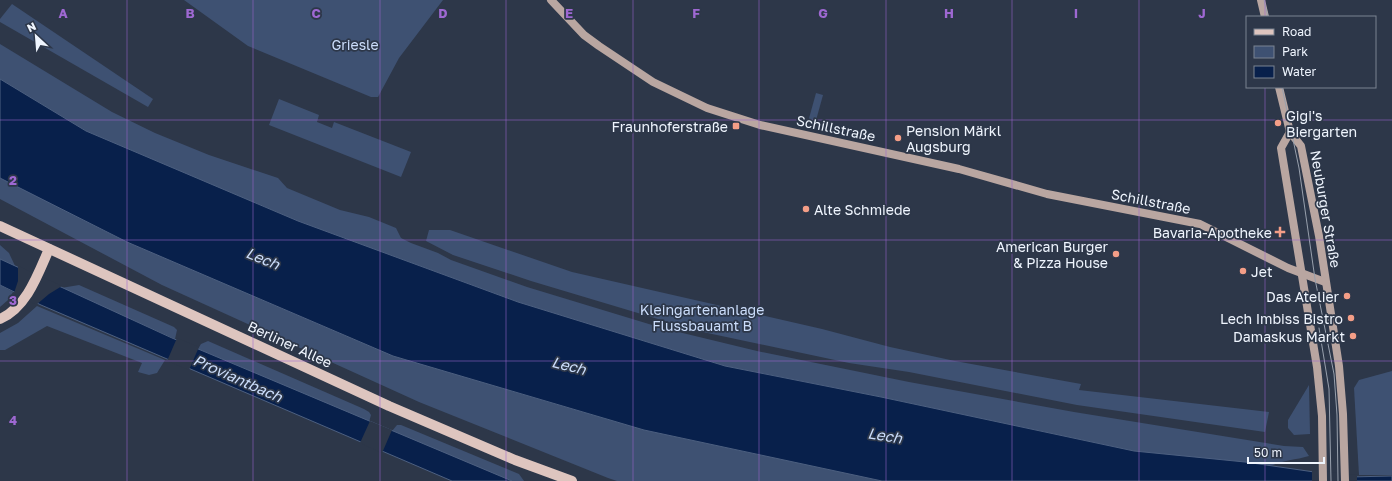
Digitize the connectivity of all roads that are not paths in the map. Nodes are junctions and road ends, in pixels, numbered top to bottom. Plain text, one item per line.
1 (551, 0) edge
2 (1261, 0) edge
3 (1265, 16) edge
4 (1279, 88) edge
5 (1290, 132) junction
6 (0, 226) edge
7 (49, 249) junction
8 (1302, 274) junction
9 (1325, 282) junction
10 (0, 319) edge
11 (572, 481) edge
12 (1324, 481) edge
13 (1345, 481) edge

1 - 8 street, Schillstraße
2 - 3 street
4 - 5 street, Neuburger Straße
5 - 8 street
5 - 9 street, Neuburger Straße
6 - 7 main road, Berliner Allee
7 - 10 main road
7 - 11 main road, Berliner Allee
8 - 9 street, Schillstraße
8 - 12 street
9 - 13 street, Neuburger Straße

